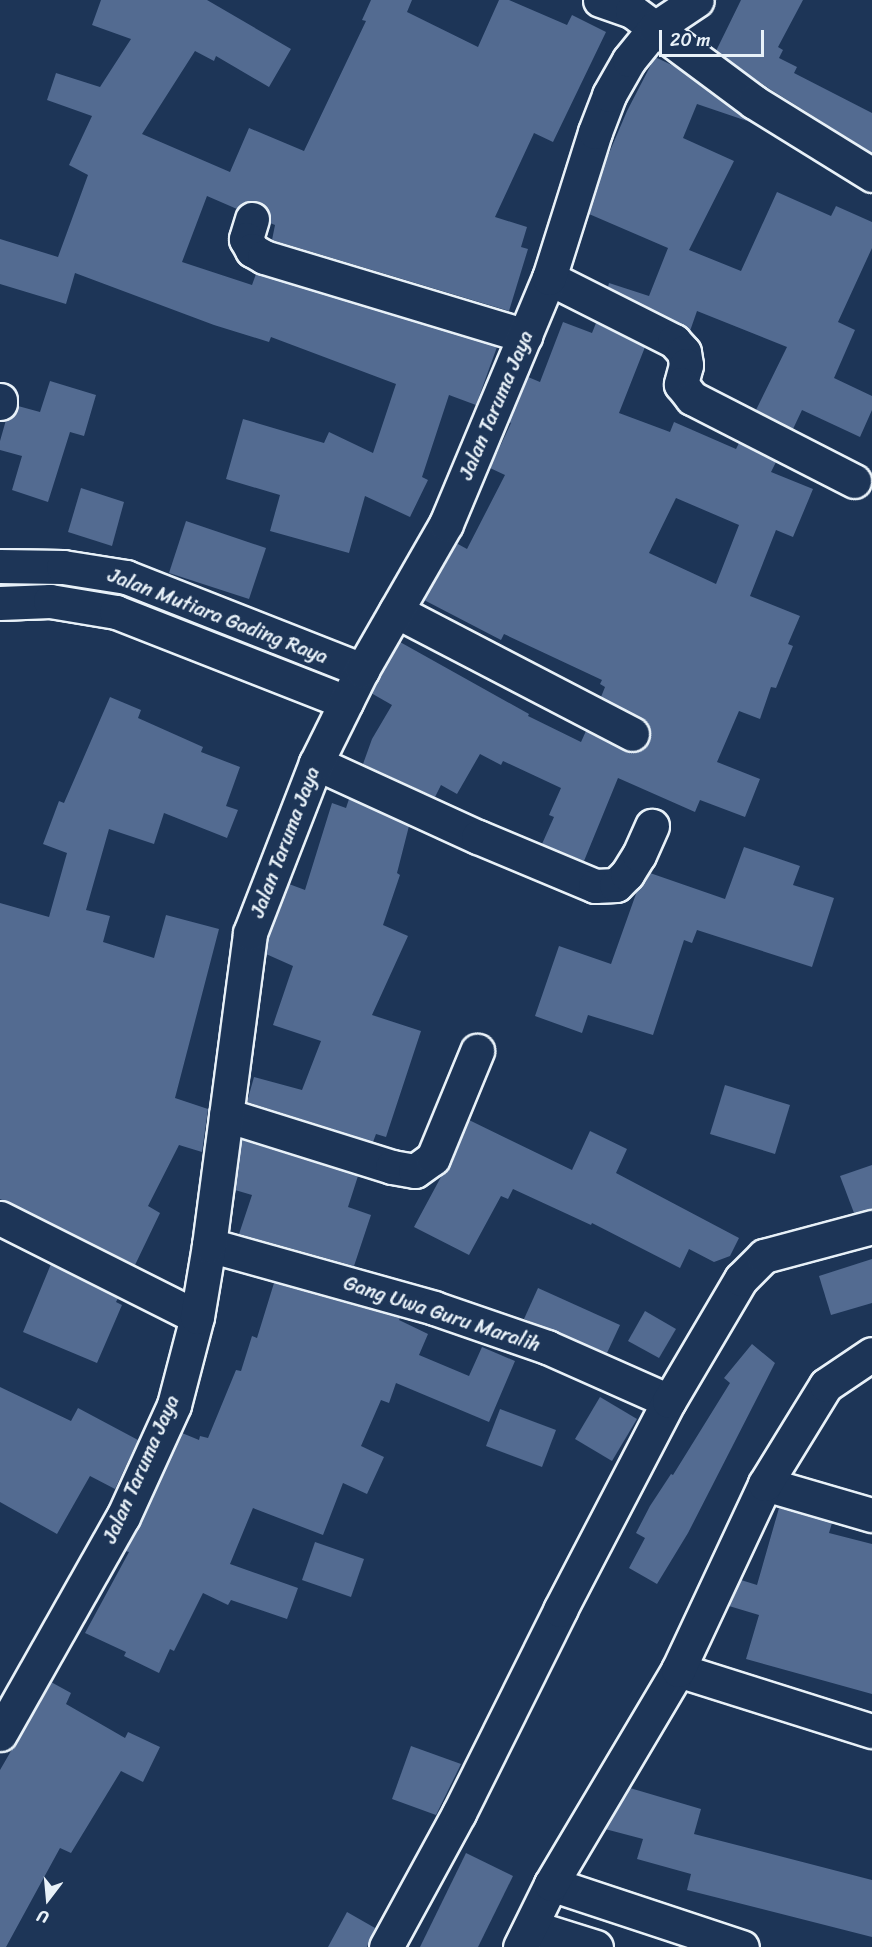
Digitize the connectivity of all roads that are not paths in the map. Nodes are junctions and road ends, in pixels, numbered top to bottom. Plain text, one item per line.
1 (600, 0) edge
2 (697, 0) edge
3 (653, 17) edge
4 (872, 176) edge
5 (252, 219) dead end
6 (549, 278) junction
7 (525, 336) junction
8 (854, 481) dead end
9 (0, 566) edge
10 (126, 577) junction
11 (0, 603) edge
12 (396, 611) junction
13 (116, 612) junction
14 (362, 670) junction
15 (346, 702) junction
16 (632, 734) dead end
17 (316, 763) junction
18 (652, 826) dead end
19 (477, 1051) dead end
20 (226, 1115) junction
21 (0, 1218) edge
22 (872, 1227) edge
23 (209, 1245) junction
24 (197, 1317) junction
25 (872, 1354) edge
26 (669, 1401) junction
27 (765, 1484) junction
28 (872, 1515) edge
29 (678, 1670) junction
30 (872, 1731) edge
31 (0, 1734) edge
32 (551, 1884) junction
33 (526, 1937) edge
34 (386, 1947) edge
35 (596, 1947) edge
36 (741, 1947) edge

1 - 3 street
2 - 3 street, Jalan Taruma Jaya
3 - 4 street
3 - 6 street, Jalan Taruma Jaya
5 - 7 street
6 - 7 street, Jalan Taruma Jaya
6 - 8 street
7 - 12 street, Jalan Taruma Jaya
9 - 10 street, Jalan Mutiara Gading Raya
10 - 13 street
10 - 14 street, Jalan Mutiara Gading Raya
11 - 13 street, Jalan Mutiara Gading Raya
12 - 14 street, Jalan Taruma Jaya
12 - 16 street
13 - 15 street, Jalan Mutiara Gading Raya
14 - 15 street, Jalan Taruma Jaya
15 - 17 street, Jalan Taruma Jaya
17 - 18 street
17 - 20 street, Jalan Taruma Jaya
19 - 20 street
20 - 23 street, Jalan Taruma Jaya
21 - 24 street
22 - 26 street
23 - 24 street, Jalan Taruma Jaya
23 - 26 street, Gang Uwa Guru Maralih
24 - 31 street, Jalan Taruma Jaya
25 - 27 street
26 - 34 street
27 - 28 street
27 - 29 street
29 - 30 street
29 - 32 street
32 - 33 street
32 - 36 street
33 - 35 street

